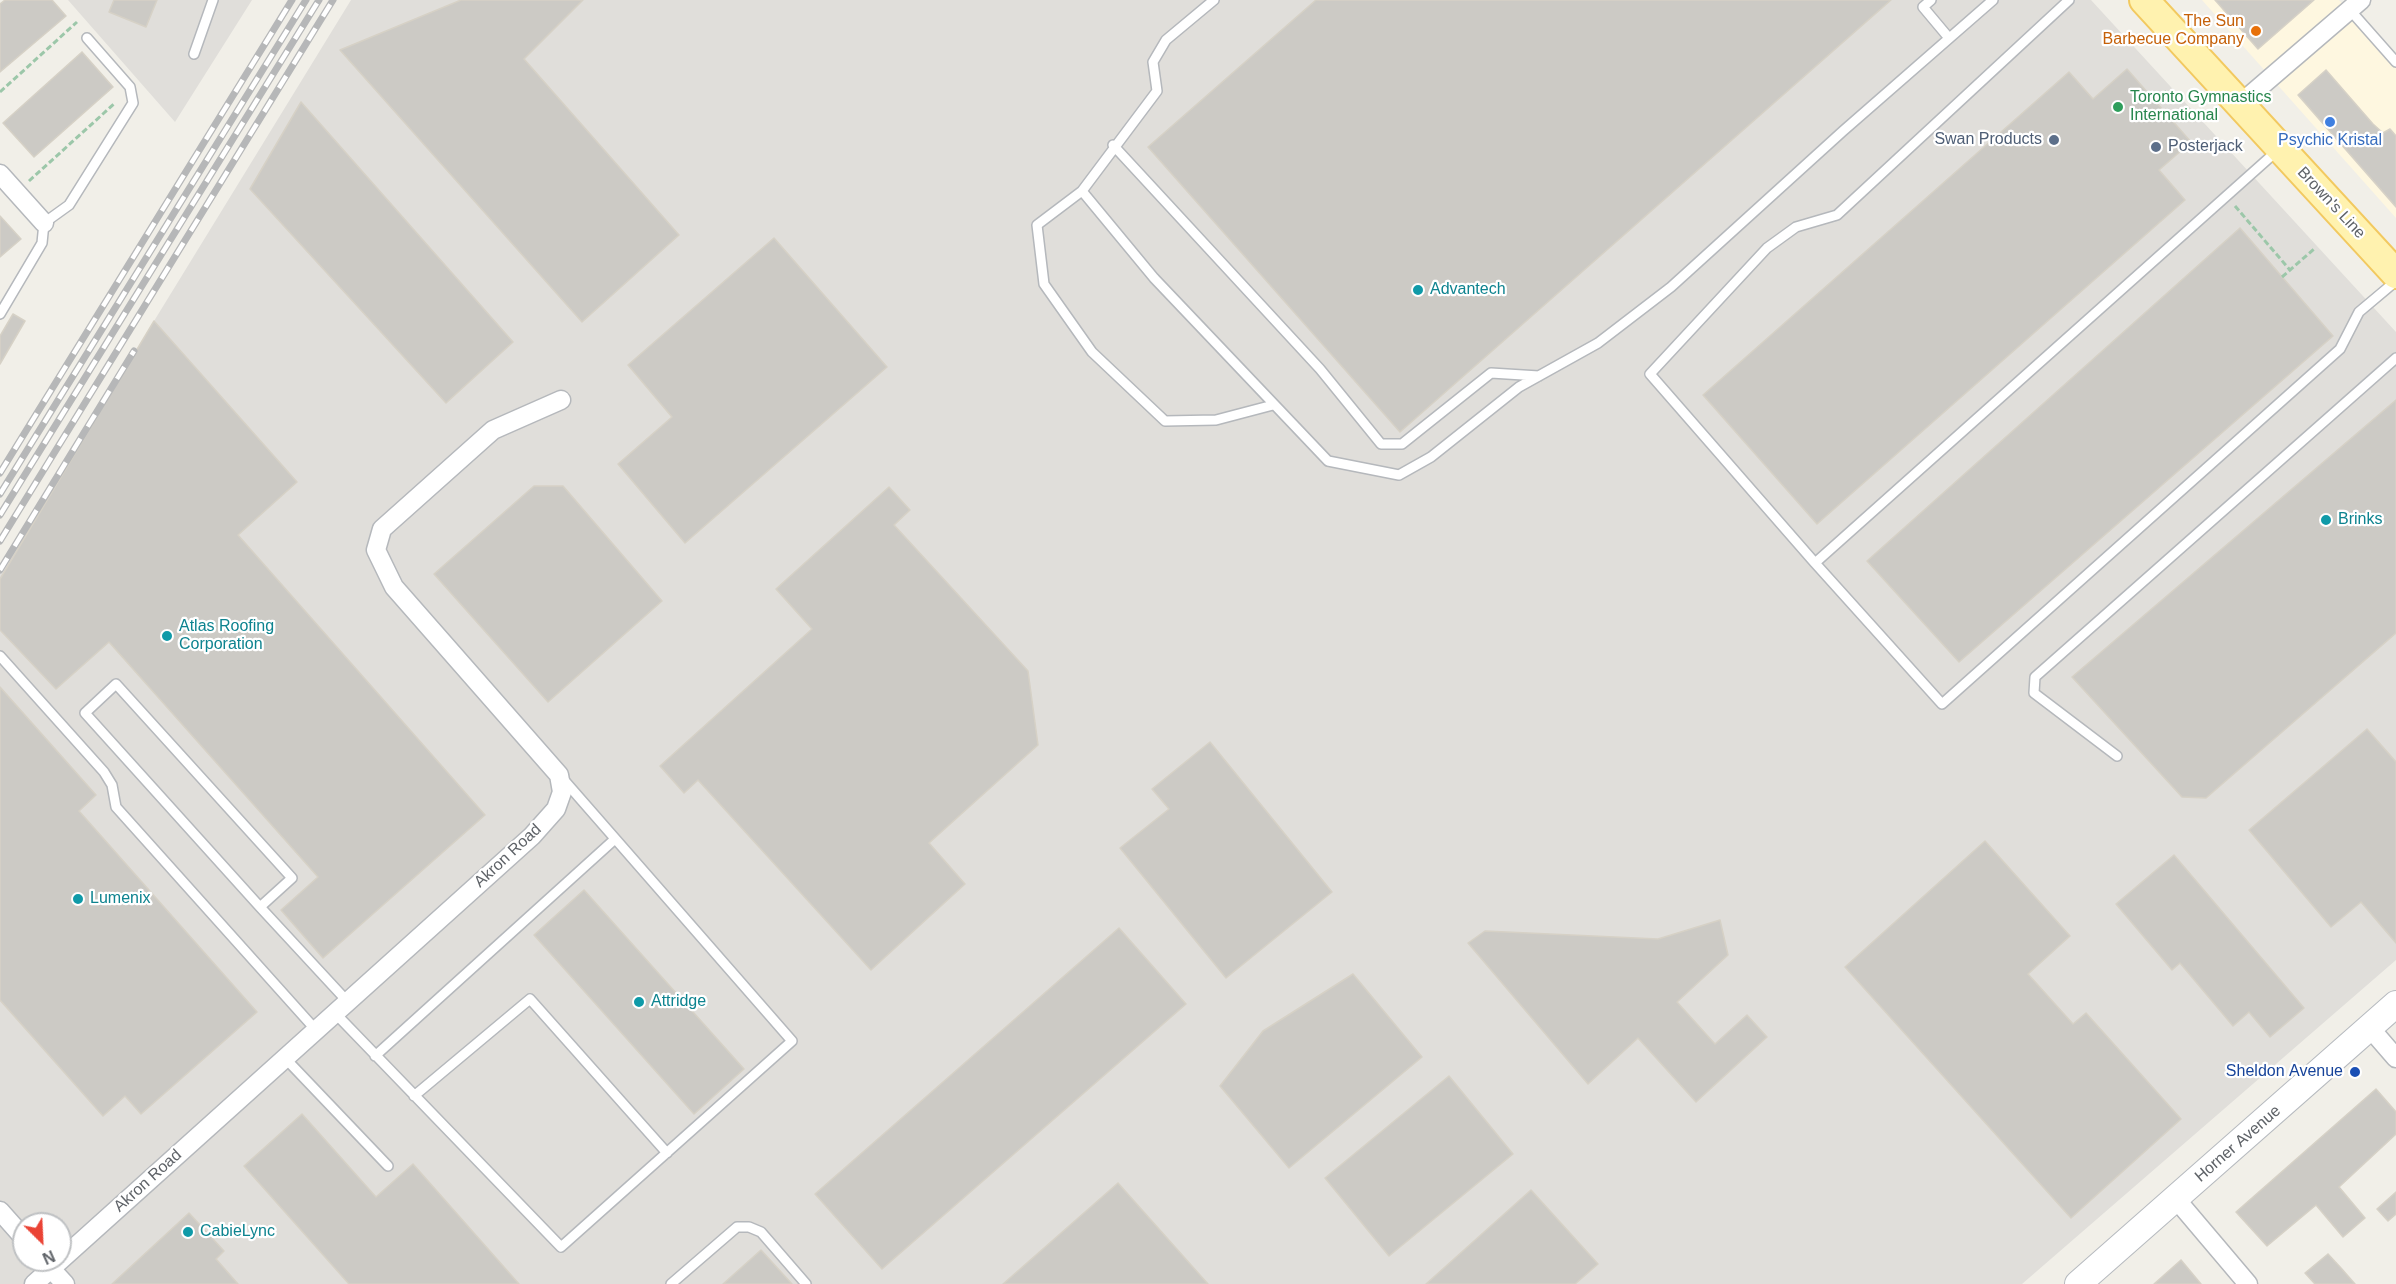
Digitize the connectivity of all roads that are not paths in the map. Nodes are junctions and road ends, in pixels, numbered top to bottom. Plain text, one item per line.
1 (213, 0) edge
2 (1214, 0) edge
3 (1931, 0) edge
4 (1993, 0) edge
5 (2069, 0) edge
6 (2144, 0) edge
7 (2356, 5) edge
8 (87, 38) dead end
9 (1949, 38) junction
10 (194, 54) dead end
11 (2396, 62) edge
12 (2240, 104) junction
13 (1113, 145) junction
14 (2280, 148) junction
15 (0, 174) edge
16 (1082, 191) junction
17 (44, 223) junction
18 (2396, 274) edge
19 (2396, 281) edge
20 (0, 314) edge
21 (2396, 358) edge
22 (1539, 376) junction
23 (561, 400) dead end
24 (1274, 405) junction
25 (1815, 563) junction
26 (0, 656) edge
27 (2117, 756) dead end
28 (559, 775) junction
29 (615, 839) junction
30 (260, 907) junction
31 (2396, 1004) edge
32 (340, 1007) junction
33 (2370, 1028) junction
34 (315, 1029) junction
35 (375, 1056) junction
36 (284, 1057) junction
37 (2396, 1058) edge
38 (414, 1096) junction
39 (667, 1153) junction
40 (388, 1166) dead end
41 (2176, 1199) junction
42 (0, 1211) edge
43 (12, 1224) edge
44 (72, 1243) edge
45 (53, 1272) edge
46 (64, 1284) edge
47 (671, 1284) edge
48 (806, 1284) edge
49 (2078, 1284) edge
50 (2248, 1284) edge

1 - 10 lane
2 - 13 lane
3 - 9 lane
4 - 9 lane
5 - 25 lane
6 - 12 main road, Brown's Line
7 - 11 lane
7 - 12 street
8 - 17 lane
9 - 22 lane
12 - 14 main road, Brown's Line
13 - 16 lane
13 - 22 lane
14 - 18 main road, Brown's Line
14 - 25 lane
15 - 17 street
16 - 24 lane
16 - 24 lane
17 - 20 lane
19 - 25 lane
21 - 27 lane
22 - 24 lane
23 - 28 street
26 - 34 lane
28 - 29 lane
28 - 32 street, Akron Road
29 - 35 lane
29 - 39 lane
30 - 30 lane
30 - 32 lane
31 - 33 main road, Horner Avenue
32 - 34 street, Akron Road
32 - 35 lane
33 - 37 street
33 - 41 main road, Horner Avenue
34 - 36 street, Akron Road
35 - 38 lane
36 - 40 lane
36 - 44 street, Akron Road
38 - 39 lane
38 - 39 lane
41 - 49 main road, Horner Avenue
41 - 50 street
42 - 43 street
45 - 46 street
47 - 48 lane

